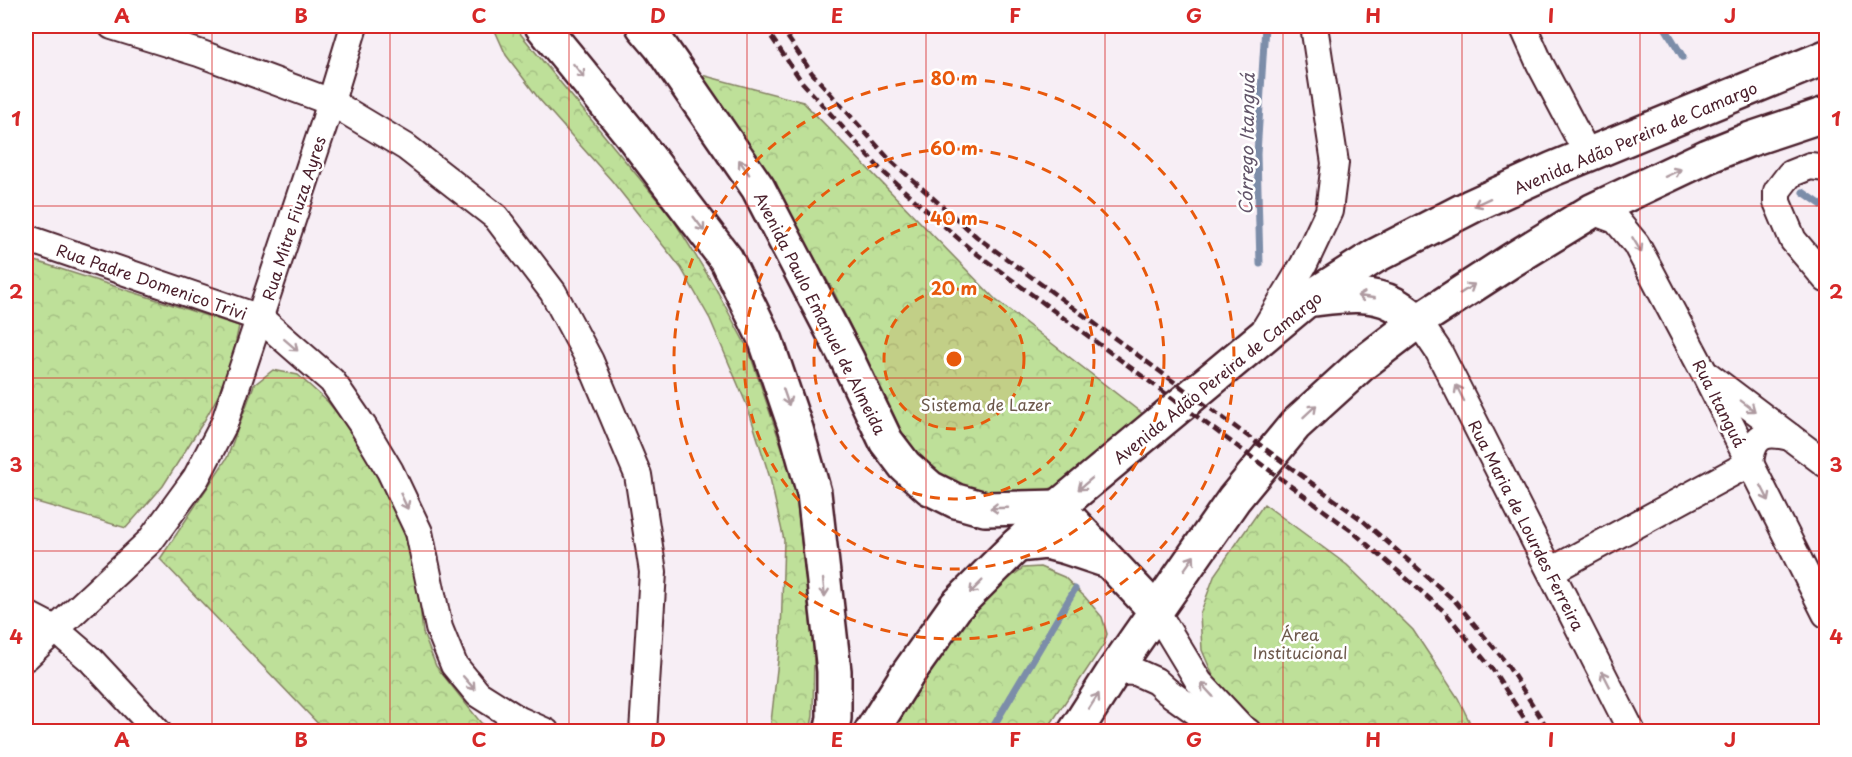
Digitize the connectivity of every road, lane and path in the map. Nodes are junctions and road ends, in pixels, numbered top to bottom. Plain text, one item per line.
1 (112, 26) edge
2 (354, 26) edge
3 (542, 26) edge
4 (643, 26) edge
5 (1314, 26) edge
6 (1523, 26) edge
7 (1827, 57) edge
8 (331, 102) junction
9 (1827, 114) edge
10 (1588, 155) junction
11 (1827, 168) edge
12 (1592, 211) junction
13 (26, 238) edge
14 (1827, 279) edge
15 (1308, 299) junction
16 (260, 318) junction
17 (1418, 321) junction
18 (1256, 342) junction
19 (1706, 374) junction
20 (1790, 437) junction
21 (1750, 463) junction
22 (1827, 464) edge
23 (1058, 507) junction
24 (1017, 545) junction
25 (1114, 568) junction
26 (1551, 571) junction
27 (1156, 611) junction
28 (26, 614) edge
29 (1827, 614) edge
30 (55, 629) junction
31 (26, 657) edge
32 (1114, 671) junction
33 (158, 732) edge
34 (546, 732) edge
35 (643, 732) edge
36 (831, 732) edge
37 (871, 732) edge
38 (1074, 732) edge
39 (1232, 732) edge
40 (1248, 732) edge
41 (1632, 732) edge

1 - 8 street
2 - 8 street, Rua Mitre Fiuza Ayres
3 -> 36 main road
23 -> 4 main road, Avenida Paulo Emanuel de Almeida
5 - 18 street
6 - 10 street
7 - 10 main road, Avenida Adão Pereira de Camargo
8 - 16 street, Rua Mitre Fiuza Ayres
8 - 35 street
12 -> 9 main road
10 -> 15 main road, Avenida Adão Pereira de Camargo
11 - 14 street
17 -> 12 main road
12 -> 19 street, Rua Itanguá
13 - 16 street, Rua Padre Domenico Trivi
17 -> 15 main road
15 - 18 main road, Avenida Adão Pereira de Camargo
16 - 30 street, Rua Mitre Fiuza Ayres
16 -> 34 street, Rua Padre Domenico Trivi
26 -> 17 street, Rua Maria de Lourdes Ferreira
27 -> 17 main road
18 -> 23 main road, Avenida Adão Pereira de Camargo
19 -> 20 street
19 - 21 street, Rua Itanguá
20 - 21 street
20 - 22 street
21 - 26 street
21 -> 29 street, Rua Itanguá
23 - 24 main road, Avenida Adão Pereira de Camargo
23 - 25 main road
24 - 25 main road
24 -> 37 main road, Avenida Adão Pereira de Camargo
25 - 27 main road
25 - 32 main road
41 -> 26 street, Rua Maria de Lourdes Ferreira
27 - 32 main road
40 -> 27 street
28 - 30 street
30 - 31 street, Rua Mitre Fiuza Ayres
30 - 33 street
38 -> 32 main road
32 - 39 street

